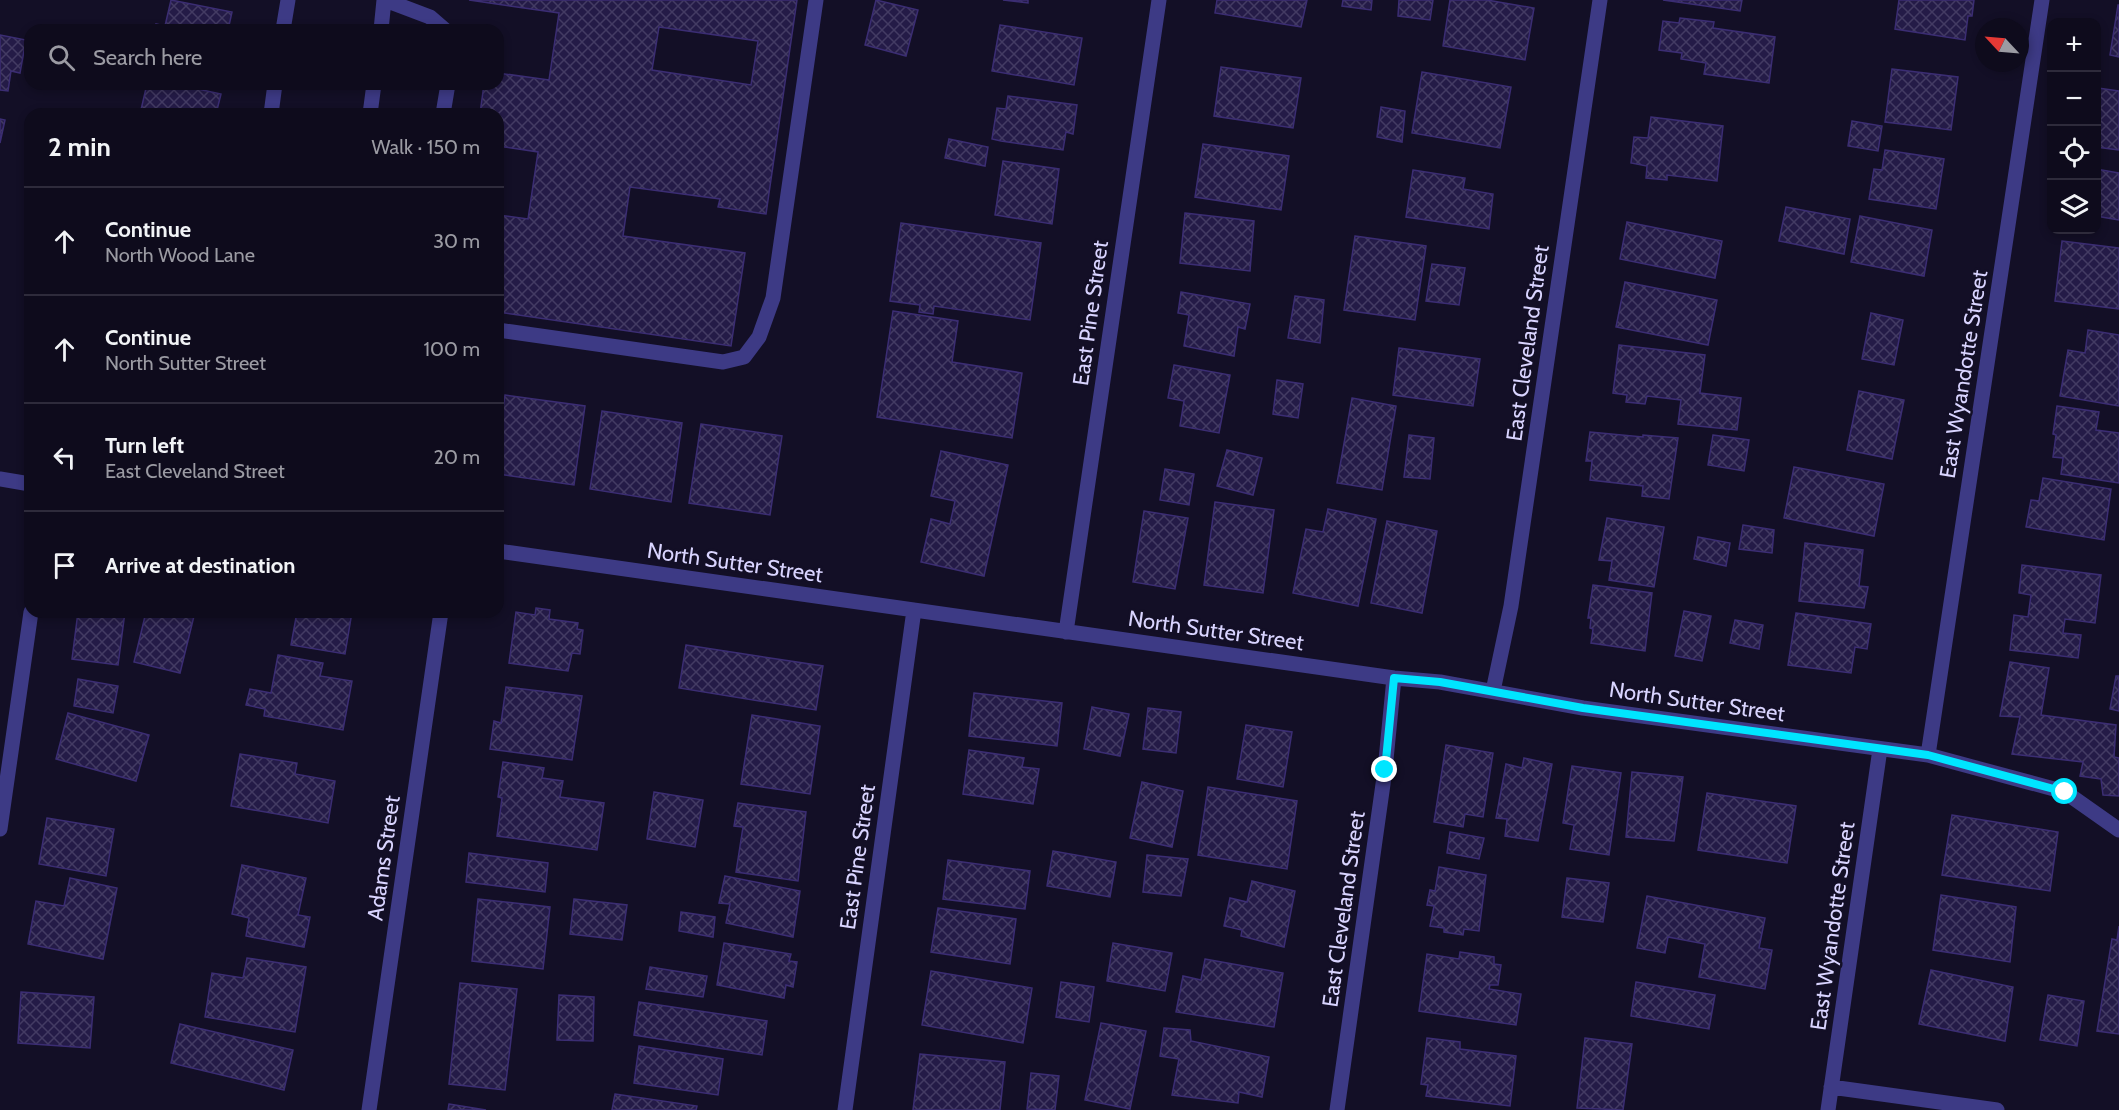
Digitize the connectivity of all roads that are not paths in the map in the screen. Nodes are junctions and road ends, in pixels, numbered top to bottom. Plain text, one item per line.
1 (288, 0) edge
2 (385, 0) edge
3 (816, 0) edge
4 (1159, 0) edge
5 (1600, 0) edge
6 (2042, 0) edge
7 (284, 24) edge
8 (382, 24) edge
9 (438, 24) edge
10 (274, 90) edge
11 (373, 90) edge
12 (447, 90) edge
13 (272, 108) edge
14 (371, 108) edge
15 (444, 108) edge
16 (504, 331) edge
17 (0, 479) edge
18 (24, 483) edge
19 (504, 552) edge
20 (914, 610) junction
21 (30, 618) edge
22 (440, 618) edge
23 (1066, 632) junction
24 (1394, 678) junction
25 (1493, 691) junction
26 (1880, 749) junction
27 (1928, 755) junction
28 (0, 828) edge
29 (2119, 830) edge
30 (1832, 1087) junction
31 (369, 1110) edge
32 (844, 1110) edge
33 (1337, 1110) edge
34 (1828, 1110) edge
35 (1997, 1110) edge

1 - 7 street
2 - 8 street
2 - 9 street
3 - 16 street
4 - 23 street, East Pine Street
5 - 25 street, East Cleveland Street
6 - 27 street, East Wyandotte Street
10 - 13 street
11 - 14 street
12 - 15 street
17 - 18 street
19 - 20 street, North Sutter Street
20 - 23 street, North Sutter Street
20 - 32 street, East Pine Street
21 - 28 street
22 - 31 street, Adams Street
23 - 24 street, North Sutter Street
24 - 25 street, North Sutter Street
24 - 33 street, East Cleveland Street
25 - 26 street, North Sutter Street
26 - 27 street, North Sutter Street
26 - 30 street, East Wyandotte Street
27 - 29 street, North Sutter Street
30 - 34 street, East Wyandotte Street
30 - 35 street

